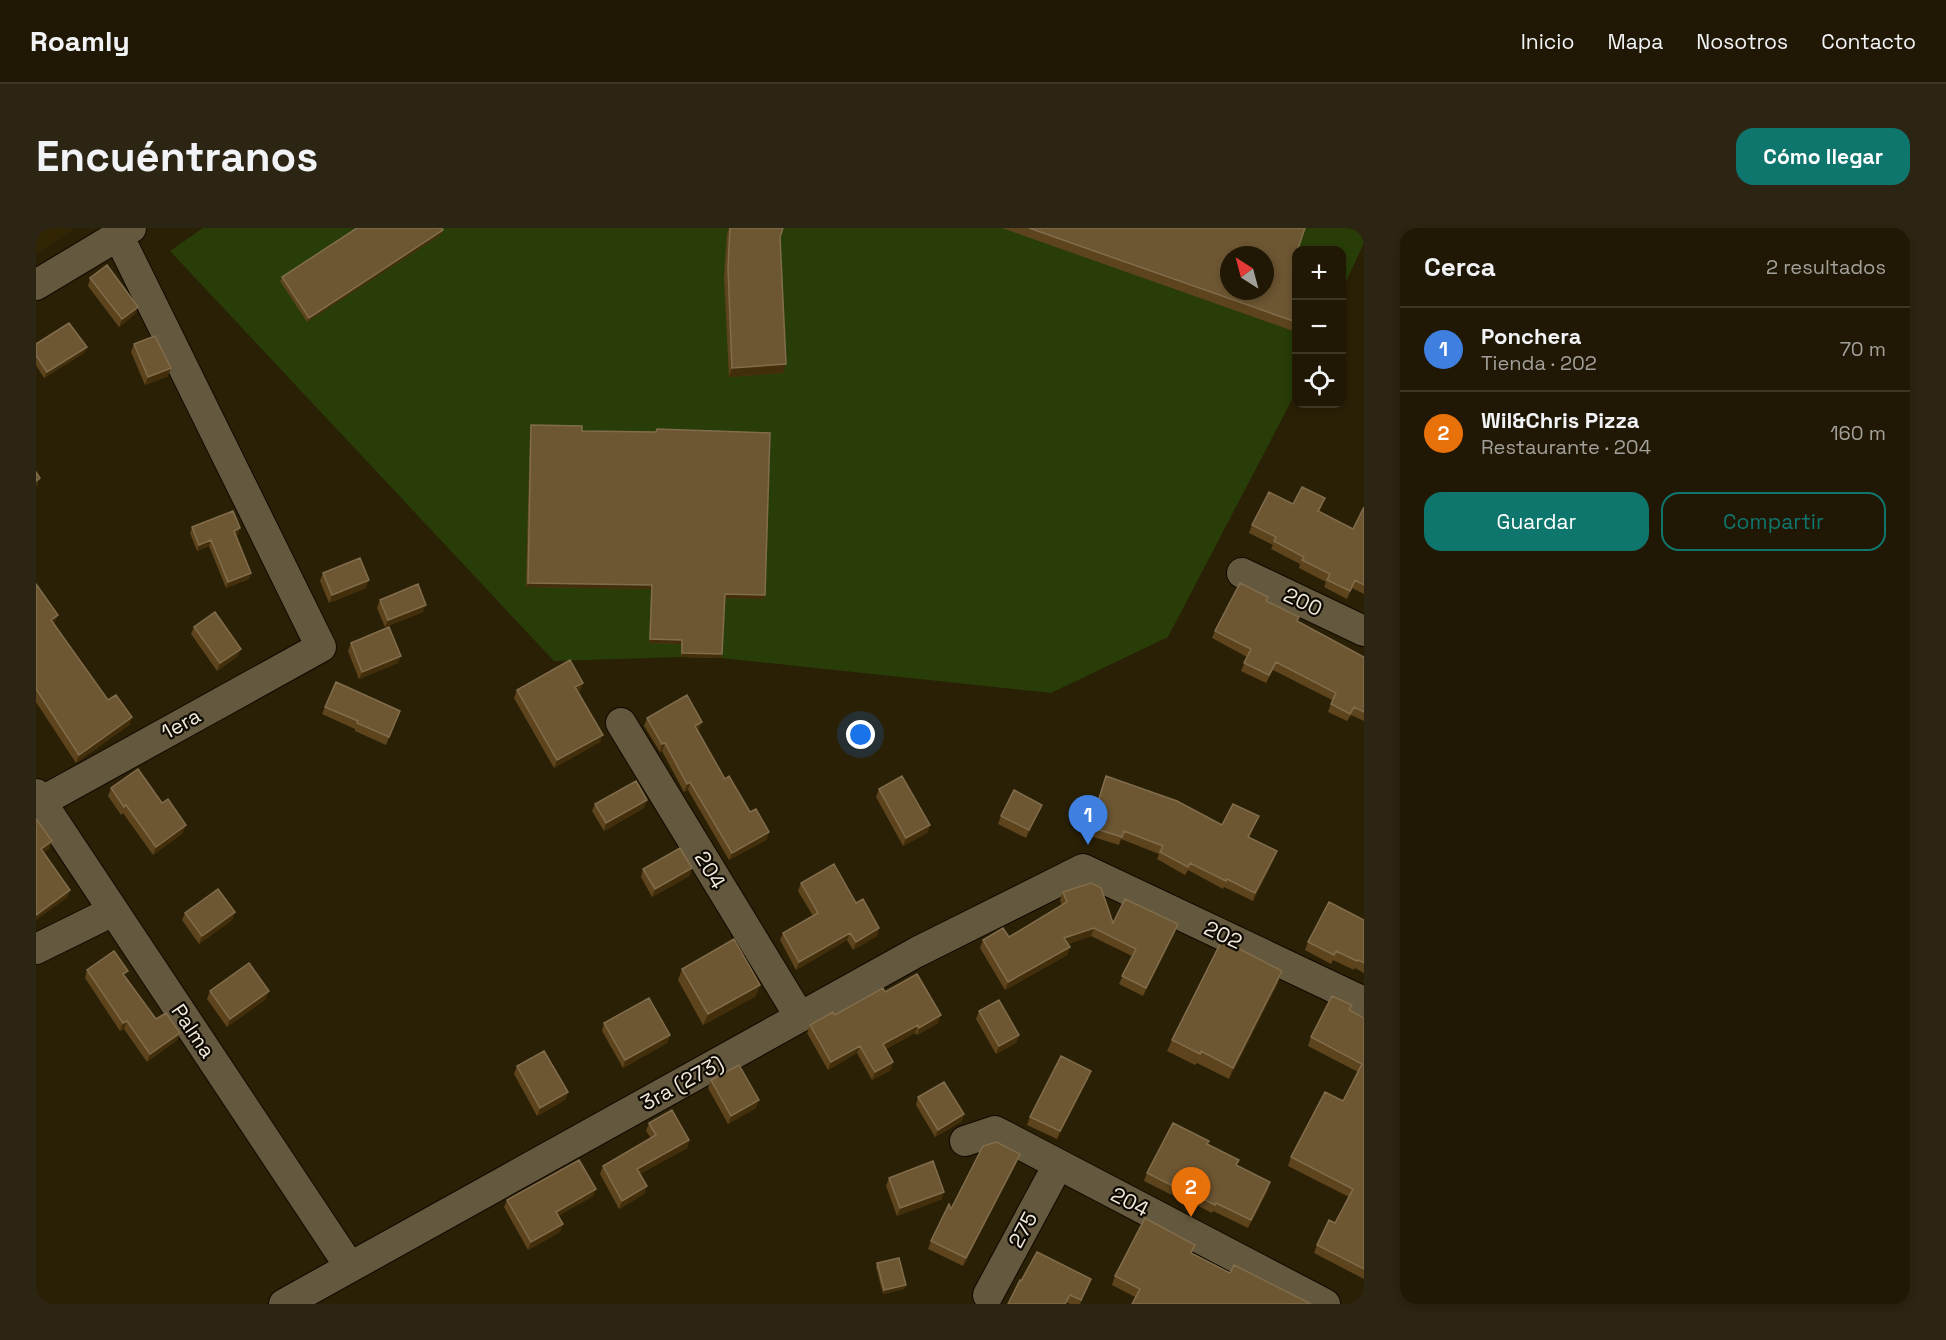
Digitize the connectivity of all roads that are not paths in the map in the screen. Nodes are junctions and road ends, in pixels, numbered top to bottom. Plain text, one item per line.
1 (124, 232) edge
2 (36, 285) edge
3 (1242, 573) dead end
4 (1364, 631) edge
5 (621, 723) dead end
6 (38, 798) edge
7 (1083, 869) joint
8 (113, 911) junction
9 (36, 949) edge
10 (1364, 1002) edge
11 (800, 1017) junction
12 (965, 1140) dead end
13 (1058, 1165) junction
14 (350, 1267) junction
15 (988, 1295) dead end
16 (284, 1304) edge
17 (1325, 1304) edge

1 - 2 street
1 - 6 street, 1era
3 - 4 street, 200
5 - 11 street, 204
6 - 8 street, Palma
7 - 10 street, 202
7 - 11 street, 3ra (273)
8 - 9 street
8 - 14 street, Palma
11 - 14 street, 3ra (273)
12 - 13 street, 204
13 - 15 street, 275
13 - 17 street, 204
14 - 16 street, 3ra (273)

